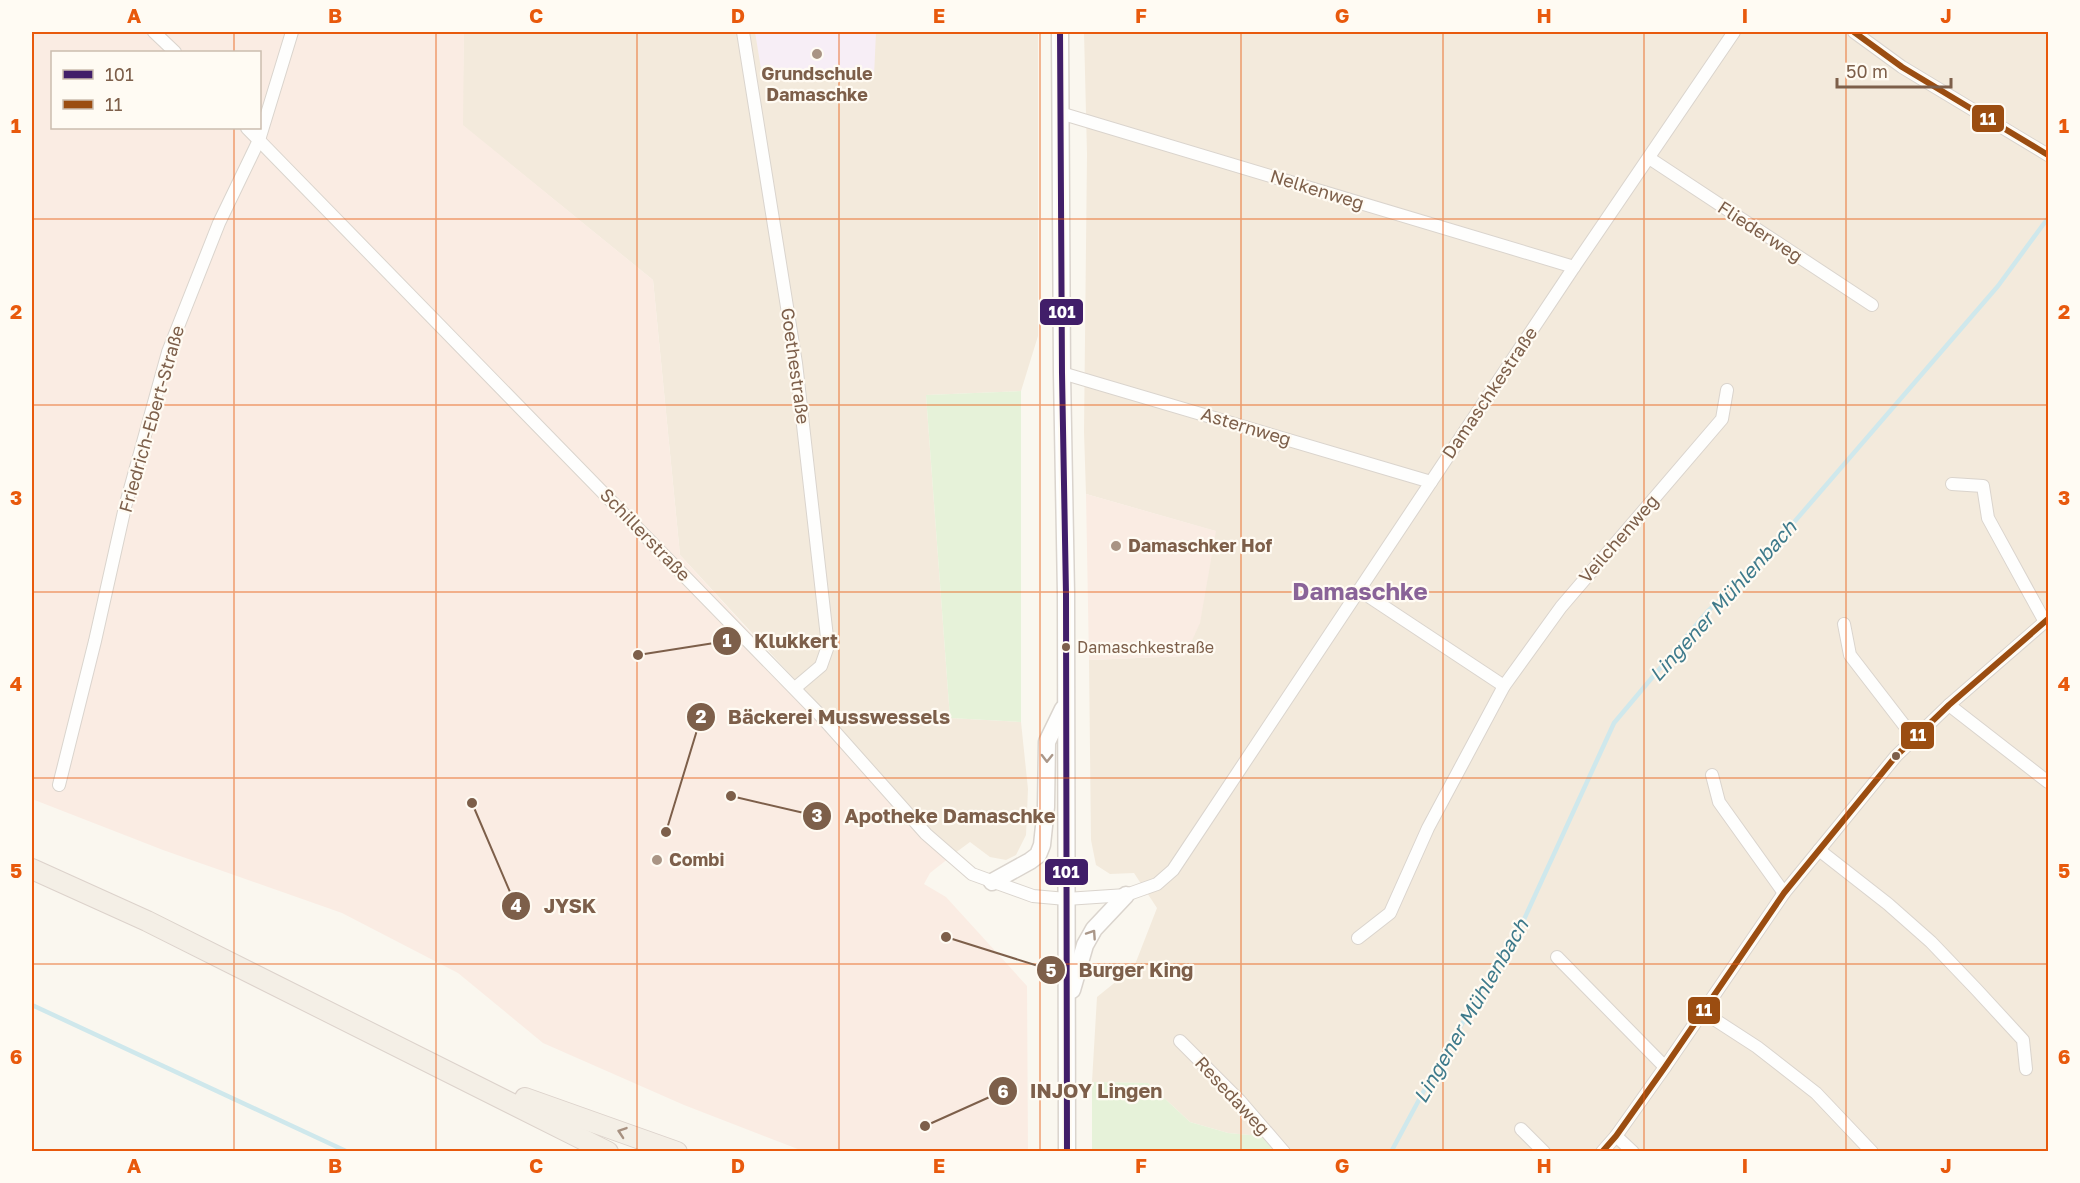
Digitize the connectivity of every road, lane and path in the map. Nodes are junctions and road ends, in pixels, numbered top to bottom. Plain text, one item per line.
1 (154, 32) edge
2 (292, 32) edge
3 (743, 32) edge
4 (1060, 32) edge
5 (1734, 32) edge
6 (1854, 32) edge
7 (174, 51) edge
8 (1060, 113) junction
9 (248, 129) edge
10 (259, 140) junction
11 (2049, 155) edge
12 (1649, 158) junction
13 (1574, 267) junction
14 (1872, 305) dead end
15 (1062, 373) junction
16 (1727, 390) dead end
17 (1431, 482) junction
18 (1952, 484) dead end
19 (1359, 590) junction
20 (2047, 620) edge
21 (1844, 624) dead end
22 (1504, 686) junction
23 (795, 688) junction
24 (1065, 703) junction
25 (1949, 705) junction
26 (1914, 738) junction
27 (1712, 775) dead end
28 (2049, 783) edge
29 (59, 785) dead end
30 (1819, 850) junction
31 (32, 869) edge
32 (992, 882) junction
33 (1784, 893) junction
34 (1126, 895) junction
35 (1066, 899) junction
36 (1358, 938) dead end
37 (1557, 957) dead end
38 (1067, 1009) junction
39 (1703, 1012) junction
40 (1180, 1041) dead end
41 (1665, 1067) junction
42 (2026, 1070) dead end
43 (452, 1072) junction
44 (1521, 1129) dead end
45 (1616, 1136) junction
46 (608, 1152) edge
47 (677, 1152) edge
48 (1067, 1152) edge
49 (1284, 1152) edge
50 (1544, 1152) edge
51 (1602, 1152) edge
52 (1633, 1152) edge
53 (1872, 1152) edge

1 - 7 street
2 - 10 street, Friedrich-Ebert-Straße
3 - 23 street, Goethestraße
4 - 8 street
5 - 12 street, Damaschkestraße
6 - 11 street
8 - 13 street, Nelkenweg
8 - 15 street
9 - 10 street, Schillerstraße
10 - 23 street, Schillerstraße
10 - 29 street, Friedrich-Ebert-Straße
12 - 13 street, Damaschkestraße
12 - 14 street, Fliederweg
13 - 17 street, Damaschkestraße
15 - 17 street, Asternweg
15 - 24 street
16 - 22 street, Veilchenweg
17 - 19 street, Damaschkestraße
18 - 20 street
19 - 22 street
19 - 34 street, Damaschkestraße
20 - 25 street
21 - 26 street
22 - 36 street, Veilchenweg
23 - 32 street, Schillerstraße
24 -> 32 street
24 - 35 street
25 - 26 street
25 - 28 street
26 - 30 street
27 - 33 street
30 - 33 street
30 - 42 street
31 - 43 main road
32 - 35 street, Schillerstraße
33 - 39 street
34 - 35 street, Damaschkestraße
38 -> 34 street
35 - 38 street
37 - 41 street
38 - 48 street
39 - 41 street
39 - 53 street
40 - 49 street, Resedaweg
41 - 45 street
43 - 46 main road
47 -> 43 main road
44 - 50 street
45 - 51 street
45 - 52 street

